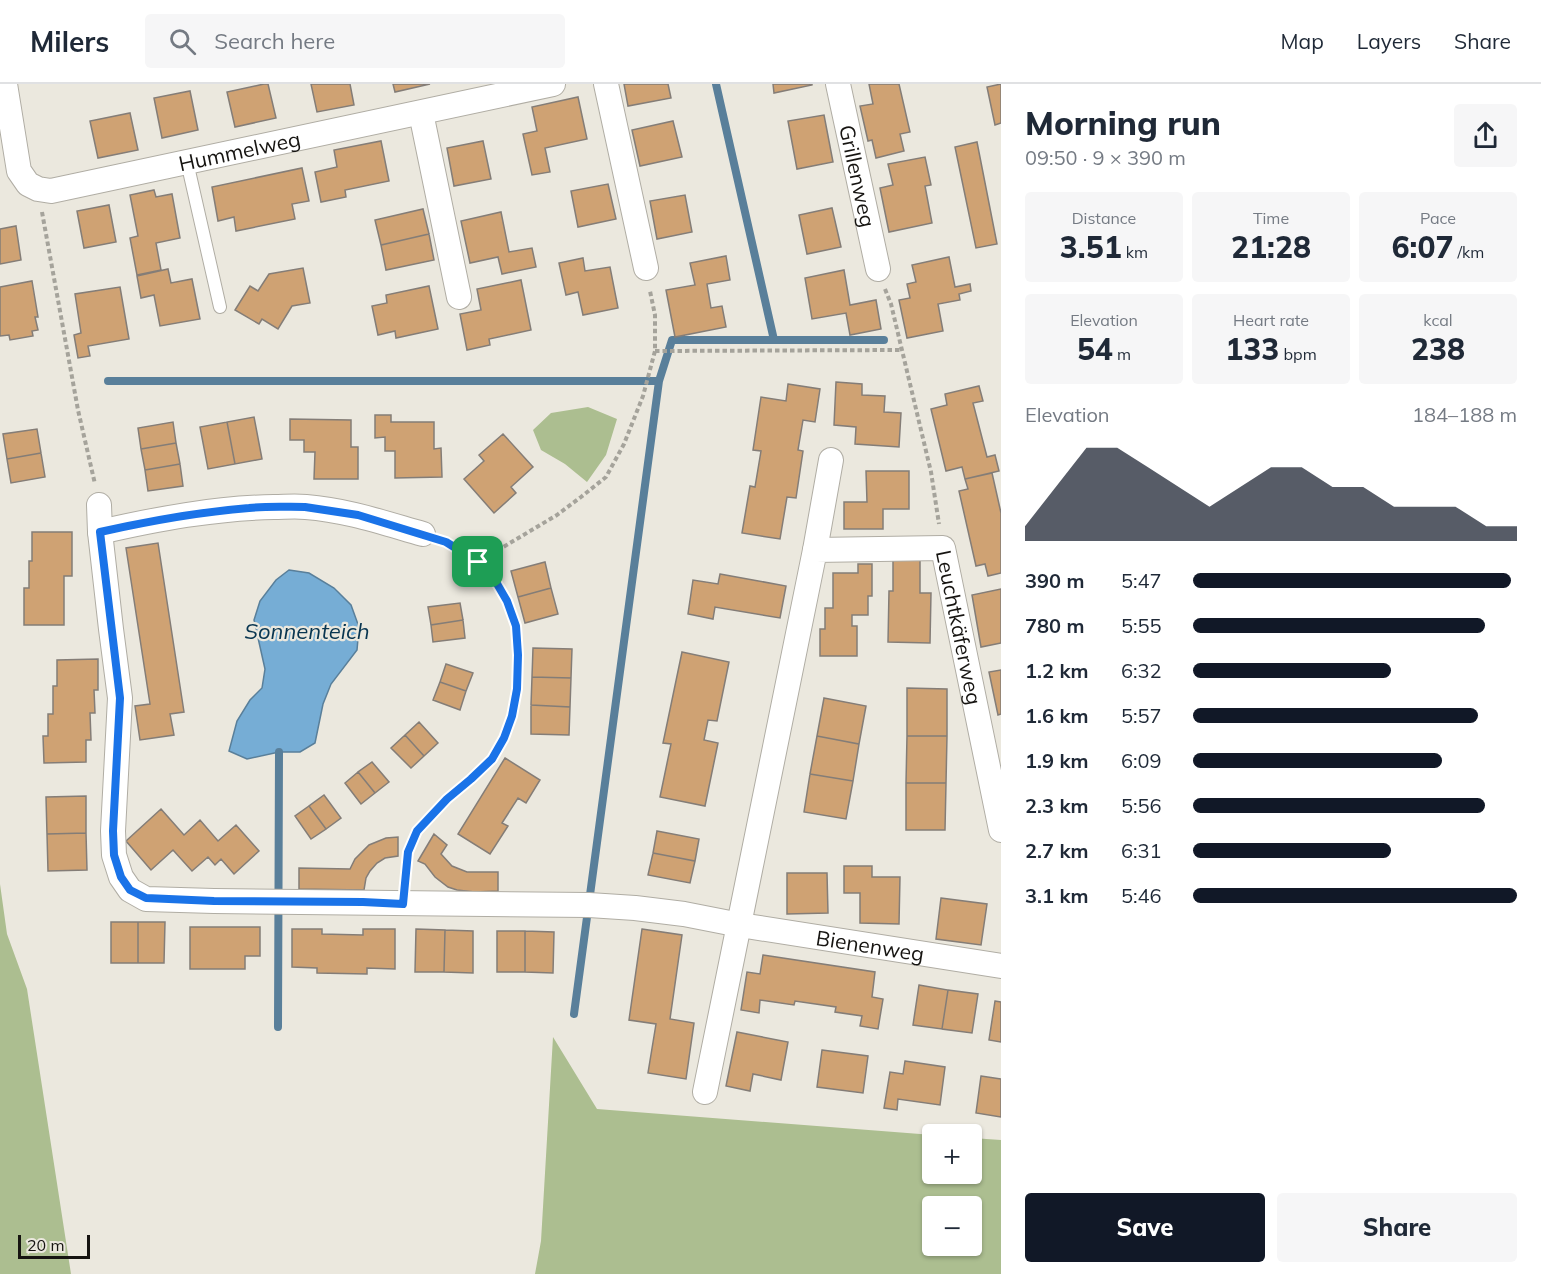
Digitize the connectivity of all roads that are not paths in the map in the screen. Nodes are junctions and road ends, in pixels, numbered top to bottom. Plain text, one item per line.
1 (5, 84) edge
2 (553, 84) edge
3 (606, 84) edge
4 (838, 84) edge
5 (421, 113) junction
6 (187, 162) junction
7 (646, 268) road end
8 (879, 269) road end
9 (459, 297) dead end
10 (220, 307) dead end
11 (831, 460) dead end
12 (99, 505) road end
13 (100, 532) junction
14 (423, 534) road end
15 (815, 550) junction
16 (1001, 830) edge
17 (740, 925) junction
18 (1001, 966) edge
19 (705, 1092) dead end

1 - 6 street, Hummelweg
2 - 5 street, Hummelweg
3 - 7 street
4 - 8 street, Grillenweg
5 - 6 street, Hummelweg
5 - 9 street
6 - 10 lane
11 - 15 street
12 - 13 street
13 - 14 street
13 - 17 street, Bienenweg
15 - 16 street, Leuchtkäferweg
15 - 17 street
17 - 18 street, Bienenweg
17 - 19 street

